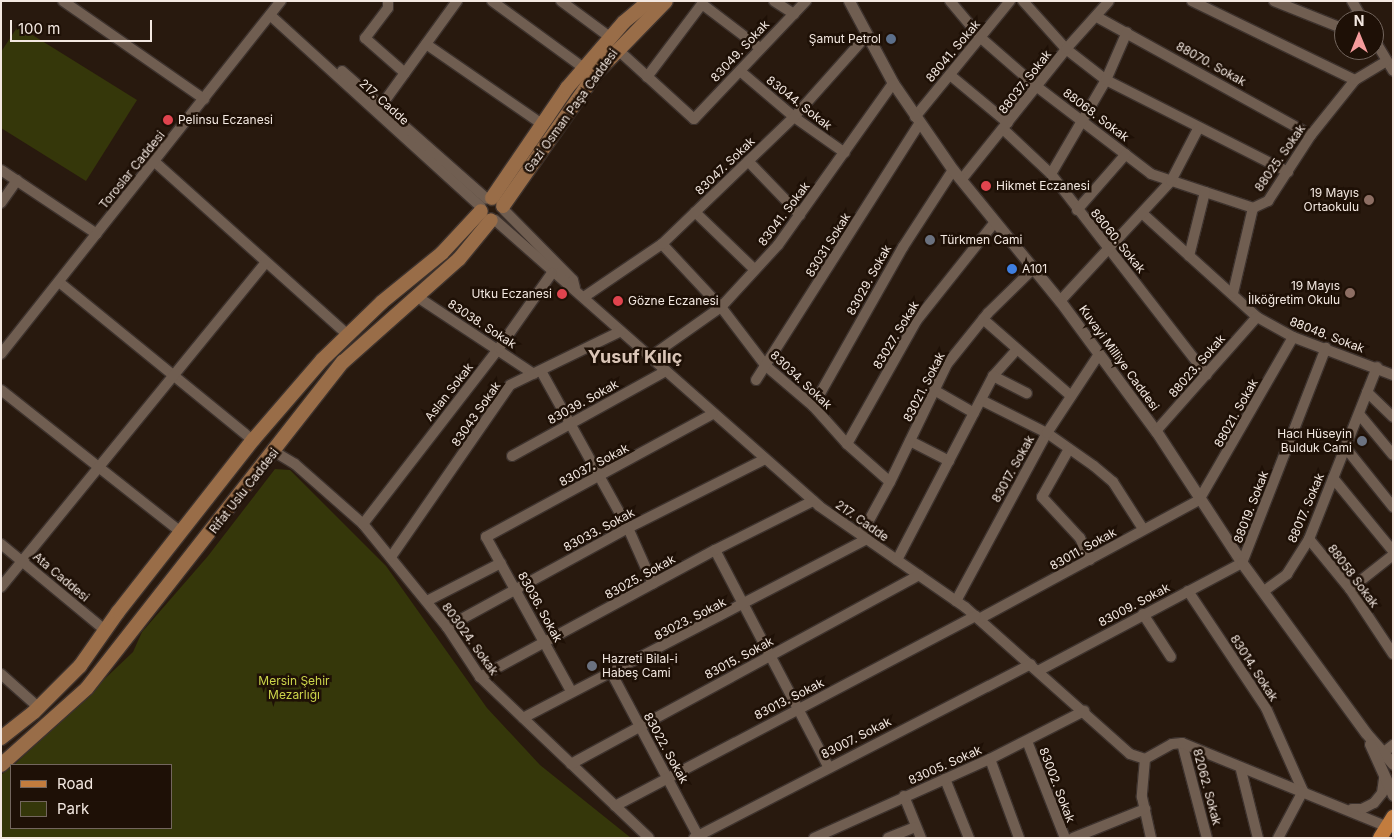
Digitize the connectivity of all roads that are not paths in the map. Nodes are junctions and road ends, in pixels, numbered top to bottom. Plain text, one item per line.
1 (63, 1) edge
2 (281, 1) edge
3 (388, 1) edge
4 (458, 1) edge
5 (492, 1) edge
6 (561, 1) edge
7 (666, 1) edge
8 (774, 1) edge
9 (849, 1) edge
10 (950, 1) edge
11 (1010, 1) edge
12 (1023, 1) edge
13 (1192, 1) edge
14 (1274, 1) edge
15 (641, 3) edge
16 (801, 3) edge
17 (1102, 7) edge
18 (272, 13) junction
19 (794, 14) junction
20 (1334, 25) edge
21 (1126, 32) junction
22 (867, 36) junction
23 (981, 38) junction
24 (614, 43) junction
25 (426, 44) junction
26 (760, 48) junction
27 (1066, 49) junction
28 (1384, 56) edge
29 (1387, 61) junction
30 (584, 68) junction
31 (740, 71) junction
32 (1393, 71) edge
33 (406, 73) junction
34 (950, 75) junction
35 (648, 77) junction
36 (1106, 80) junction
37 (1354, 80) junction
38 (893, 83) junction
39 (1036, 86) junction
40 (204, 99) junction
41 (381, 106) junction
42 (794, 117) junction
43 (1082, 119) junction
44 (917, 120) junction
45 (542, 124) junction
46 (1006, 126) junction
47 (1198, 129) junction
48 (1311, 135) junction
49 (844, 153) junction
50 (1126, 154) junction
51 (155, 162) junction
52 (748, 162) junction
53 (1, 170) edge
54 (953, 170) junction
55 (1288, 172) junction
56 (1051, 174) junction
57 (962, 179) junction
58 (17, 180) junction
59 (1171, 181) junction
60 (1205, 192) junction
61 (1, 203) edge
62 (1254, 208) junction
63 (492, 209) junction
64 (1077, 210) junction
65 (695, 212) junction
66 (1143, 214) junction
67 (800, 215) junction
68 (995, 222) junction
69 (97, 234) junction
70 (662, 244) junction
71 (1110, 250) junction
72 (1189, 256) junction
73 (266, 262) junction
74 (1034, 268) junction
75 (755, 270) junction
76 (552, 273) junction
77 (59, 282) junction
78 (571, 286) junction
79 (1233, 293) junction
80 (416, 296) junction
81 (584, 297) junction
82 (1060, 301) junction
83 (720, 307) junction
84 (1257, 316) junction
85 (983, 319) junction
86 (621, 331) junction
87 (348, 334) junction
88 (1293, 337) junction
89 (499, 348) junction
90 (1326, 348) junction
91 (1017, 349) junction
92 (1, 354) edge
93 (1098, 354) junction
94 (650, 357) junction
95 (766, 366) junction
96 (1377, 368) junction
97 (666, 372) junction
98 (538, 373) junction
99 (1208, 375) junction
100 (1393, 375) edge
101 (993, 376) junction
102 (172, 377) junction
103 (756, 380) dead end
104 (1, 390) edge
105 (934, 390) junction
106 (1027, 392) dead end
107 (1367, 392) junction
108 (1071, 396) junction
109 (981, 400) junction
110 (813, 406) junction
111 (974, 413) junction
112 (713, 414) junction
113 (1359, 414) junction
114 (1393, 416) edge
115 (569, 423) junction
116 (1156, 432) junction
117 (1047, 433) junction
118 (253, 440) junction
119 (910, 441) junction
120 (847, 444) junction
121 (1346, 447) junction
122 (1069, 449) junction
123 (275, 452) junction
124 (512, 456) dead end
125 (1393, 456) edge
126 (765, 459) junction
127 (949, 461) junction
128 (99, 467) junction
129 (599, 477) junction
130 (1333, 478) junction
131 (890, 482) junction
132 (1200, 500) junction
133 (813, 501) junction
134 (1393, 507) edge
135 (363, 524) junction
136 (628, 528) junction
137 (1144, 529) junction
138 (181, 532) junction
139 (486, 537) joint
140 (864, 537) junction
141 (1309, 539) junction
142 (1, 544) edge
143 (715, 550) junction
144 (1393, 553) edge
145 (391, 557) junction
146 (897, 560) junction
147 (1090, 560) junction
148 (22, 561) junction
149 (501, 563) junction
150 (1242, 563) junction
151 (919, 575) junction
152 (653, 584) junction
153 (1, 587) edge
154 (516, 588) junction
155 (1350, 589) junction
156 (1188, 591) junction
157 (1264, 591) junction
158 (427, 601) junction
159 (956, 601) junction
160 (742, 606) junction
161 (1143, 614) junction
162 (977, 618) junction
163 (447, 627) junction
164 (105, 630) junction
165 (546, 642) junction
166 (1393, 654) edge
167 (772, 656) junction
168 (1171, 657) dead end
169 (1034, 667) junction
170 (1, 674) edge
171 (612, 674) junction
172 (480, 677) junction
173 (571, 691) junction
174 (38, 707) junction
175 (798, 708) junction
176 (1084, 711) junction
177 (523, 718) junction
178 (640, 725) junction
179 (1366, 733) junction
180 (1, 738) edge
181 (1027, 740) junction
182 (1182, 743) junction
183 (1393, 745) edge
184 (1382, 753) junction
185 (990, 759) junction
186 (1146, 759) junction
187 (571, 764) junction
188 (1393, 764) edge
189 (1, 765) edge
190 (828, 766) junction
191 (1242, 770) junction
192 (668, 776) junction
193 (1384, 778) junction
194 (945, 779) junction
195 (1303, 791) junction
196 (1393, 795) edge
197 (904, 796) junction
198 (615, 806) junction
199 (1145, 809) junction
200 (1346, 809) junction
201 (915, 827) junction
202 (1387, 827) edge
203 (696, 837) edge
204 (648, 838) edge
205 (814, 838) edge
206 (888, 838) edge
207 (921, 838) edge
208 (969, 838) edge
209 (1019, 838) edge
210 (1064, 838) edge
211 (1073, 838) edge
212 (1151, 838) edge
213 (1207, 838) edge
214 (1258, 838) edge
215 (1278, 838) edge

1 - 40 street
2 - 18 street, Toroslar Caddesi
3 - 33 street
4 - 25 street
5 - 30 street
6 - 24 street
7 - 24 main road, Gazi Osman Paşa Caddesi
8 - 19 street
9 - 22 street, Kuvayi Milliye Caddesi
10 - 23 street, 88068. Sokak
11 - 23 street, 88041. Sokak
12 - 27 street
13 - 37 street
14 - 20 street
15 - 24 main road, Gazi Osman Paşa Caddesi
16 - 19 street, 83049. Sokak
17 - 21 street, 88070. Sokak
17 - 27 street, 88037. Sokak
18 - 40 street, Toroslar Caddesi
18 - 41 street, 217. Cadde
18 - 63 street, 217. Cadde
19 - 26 street, 83049. Sokak
21 - 36 street
21 - 48 street, 88070. Sokak
22 - 38 street, Kuvayi Milliye Caddesi
22 - 42 street, 83047. Sokak
23 - 34 street, 88041. Sokak
23 - 39 street, 88068. Sokak
24 - 30 main road, Gazi Osman Paşa Caddesi
24 - 35 street
24 - 63 main road, Gazi Osman Paşa Caddesi
25 - 33 street
25 - 45 street
26 - 31 street, 83049. Sokak
26 - 35 street
27 - 36 street
27 - 39 street, 88037. Sokak
28 - 29 street
29 - 32 street
29 - 37 street, 88025. Sokak
30 - 45 main road, Gazi Osman Paşa Caddesi
31 - 35 street, 83049. Sokak
31 - 42 street, 83044. Sokak
33 - 41 street
34 - 44 street, 88041. Sokak
34 - 46 street, 88060. Sokak
36 - 43 street
36 - 47 street
37 - 48 street, 88025. Sokak
38 - 44 street, Kuvayi Milliye Caddesi
38 - 49 street, 83041. Sokak
39 - 43 street, 88068. Sokak
39 - 46 street, 88037. Sokak
40 - 51 street, Toroslar Caddesi
41 - 63 street, 217. Cadde
42 - 49 street, 83044. Sokak
42 - 52 street, 83047. Sokak
43 - 50 street, 88068. Sokak
43 - 56 street
44 - 54 street, Kuvayi Milliye Caddesi
44 - 95 street, 83031 Sokak
45 - 63 main road, Gazi Osman Paşa Caddesi
46 - 56 street, 88060. Sokak
46 - 57 street, 88037. Sokak
47 - 55 street
47 - 59 street
48 - 55 street, 88025. Sokak
49 - 67 street, 83041. Sokak
50 - 59 street, 88068. Sokak
50 - 64 street
51 - 69 street, Toroslar Caddesi
51 - 73 street
52 - 65 street, 83047. Sokak
52 - 67 street
53 - 58 street
54 - 57 street, Kuvayi Milliye Caddesi
54 - 110 street, 83029. Sokak
55 - 62 street, 88025. Sokak
56 - 64 street, 88060. Sokak
57 - 68 street, Kuvayi Milliye Caddesi
58 - 61 street
58 - 69 street
59 - 60 street, 88068. Sokak
59 - 66 street
60 - 62 street, 88068. Sokak
60 - 72 street
62 - 79 street, 88025. Sokak
63 - 76 street, 217. Cadde
63 - 78 street, 217. Cadde
63 - 80 main road, Rifat Uslu Caddesi
63 - 87 main road, Rifat Uslu Caddesi
64 - 71 street, 88060. Sokak
65 - 70 street, 83047. Sokak
65 - 75 street
66 - 71 street
66 - 72 street, 88048. Sokak
67 - 75 street, 83041. Sokak
68 - 74 street, Kuvayi Milliye Caddesi
68 - 120 street, 83027. Sokak
69 - 77 street, Toroslar Caddesi
70 - 81 street, 83047. Sokak
70 - 83 street, 83034. Sokak
71 - 82 street
71 - 99 street, 88060. Sokak
72 - 79 street, 88048. Sokak
73 - 87 street
73 - 102 street
74 - 82 street, Kuvayi Milliye Caddesi
74 - 85 street, 83021. Sokak
75 - 83 street, 83041. Sokak
76 - 78 street, 217. Cadde
76 - 89 street, Aslan Sokak
77 - 92 street, Toroslar Caddesi
77 - 102 street
78 - 81 street, 217. Cadde
79 - 84 street, 88048. Sokak
80 - 89 street, 83038. Sokak
80 - 123 main road, Rifat Uslu Caddesi
81 - 86 street, 217. Cadde
82 - 93 street, Kuvayi Milliye Caddesi
83 - 94 street, 83041. Sokak
83 - 95 street, 83034. Sokak
84 - 88 street, 88048. Sokak
84 - 99 street, 88023. Sokak
85 - 91 street
85 - 105 street, 83021. Sokak
86 - 94 street, 217. Cadde
86 - 98 street, 83043 Sokak
87 - 118 main road, Rifat Uslu Caddesi
88 - 90 street, 88048. Sokak
88 - 132 street, 88021. Sokak
89 - 98 street, 83038. Sokak
89 - 135 street, Aslan Sokak
90 - 96 street, 88048. Sokak
90 - 150 street, 88019. Sokak
91 - 101 street
91 - 108 street
93 - 108 street, 83017. Sokak
93 - 116 street, Kuvayi Milliye Caddesi
94 - 97 street, 217. Cadde
95 - 103 street, 83031 Sokak
95 - 110 street, 83034. Sokak
96 - 100 street, 88048. Sokak
96 - 107 street, 88017. Sokak
97 - 112 street, 217. Cadde
97 - 115 street, 83039. Sokak
98 - 115 street
98 - 145 street, 83043 Sokak
99 - 116 street, 88023. Sokak
101 - 106 street
101 - 109 street
102 - 118 street
102 - 128 street
104 - 128 street
105 - 111 street
105 - 119 street, 83021. Sokak
107 - 113 street, 88017. Sokak
107 - 114 street
108 - 117 street, 83017. Sokak
109 - 111 street
109 - 117 street
110 - 120 street, 83034. Sokak
111 - 127 street
112 - 126 street, 217. Cadde
112 - 129 street, 83037. Sokak
113 - 121 street, 88017. Sokak
113 - 125 street
115 - 124 street, 83039. Sokak
115 - 129 street
116 - 132 street, Kuvayi Milliye Caddesi
117 - 122 street
117 - 159 street, 83017. Sokak
118 - 138 main road, Rifat Uslu Caddesi
119 - 127 street
119 - 131 street, 83021. Sokak
120 - 131 street, 83034. Sokak
121 - 130 street, 88017. Sokak
121 - 134 street
122 - 137 street
122 - 147 street
123 - 135 street, 803024. Sokak
123 - 189 main road, Rifat Uslu Caddesi
126 - 133 street, 217. Cadde
126 - 136 street, 83033. Sokak
127 - 146 street
128 - 138 street
128 - 148 street
129 - 136 street
129 - 139 street, 83037. Sokak
130 - 141 street, 88017. Sokak
130 - 144 street
131 - 140 street, 83021. Sokak
132 - 137 street, 83011. Sokak
132 - 150 street, Kuvayi Milliye Caddesi
133 - 140 street, 217. Cadde
133 - 143 street, 83025. Sokak
135 - 145 street, 803024. Sokak
136 - 152 street
136 - 154 street, 83033. Sokak
137 - 147 street, 83011. Sokak
138 - 164 main road, Rifat Uslu Caddesi
139 - 149 street, 83036. Sokak
140 - 146 street, 217. Cadde
140 - 160 street, 83023. Sokak
141 - 155 street, 88058 Sokak
141 - 157 street, 88017. Sokak
142 - 148 street, Ata Caddesi
143 - 152 street, 83025. Sokak
143 - 160 street
144 - 155 street
145 - 158 street, 803024. Sokak
146 - 151 street, 217. Cadde
147 - 162 street, 83011. Sokak
148 - 153 street
148 - 164 street, Ata Caddesi
149 - 154 street, 83036. Sokak
149 - 158 street
150 - 156 street, 83009. Sokak
150 - 157 street, Kuvayi Milliye Caddesi
151 - 159 street, 217. Cadde
151 - 167 street, 83015. Sokak
152 - 165 street, 83025. Sokak
154 - 163 street, 83033. Sokak
154 - 165 street, 83036. Sokak
155 - 166 street, 88058 Sokak
156 - 161 street, 83009. Sokak
156 - 195 street, 83014. Sokak
157 - 179 street, Kuvayi Milliye Caddesi
158 - 163 street, 803024. Sokak
159 - 162 street, 217. Cadde
160 - 167 street
160 - 171 street, 83023. Sokak
161 - 168 street
161 - 169 street, 83009. Sokak
162 - 169 street, 217. Cadde
162 - 175 street, 83013. Sokak
163 - 172 street, 803024. Sokak
164 - 174 main road, Rifat Uslu Caddesi
165 - 172 street, 83025. Sokak
165 - 173 street, 83036. Sokak
167 - 175 street
167 - 178 street, 83015. Sokak
169 - 176 street, 217. Cadde
169 - 190 street, 83007. Sokak
170 - 174 street
171 - 173 street, 83023. Sokak
171 - 178 street, 83022. Sokak
172 - 177 street, 803024. Sokak
173 - 177 street, 83023. Sokak
174 - 180 main road, Rifat Uslu Caddesi
175 - 190 street
175 - 192 street, 83013. Sokak
176 - 181 street, 83005. Sokak
176 - 186 street, 217. Cadde
177 - 187 street, 803024. Sokak
178 - 187 street, 83015. Sokak
178 - 192 street, 83022. Sokak
179 - 184 street
179 - 193 street
181 - 185 street, 83005. Sokak
181 - 210 street, 83002. Sokak
182 - 186 street
182 - 191 street
182 - 213 street, 82062. Sokak
183 - 184 street
184 - 188 street
185 - 194 street, 83005. Sokak
185 - 209 street
186 - 199 street
187 - 198 street, 803024. Sokak
190 - 203 street, 83007. Sokak
191 - 195 street
191 - 214 street
192 - 198 street, 83013. Sokak
192 - 203 street, 83022. Sokak
193 - 196 street
193 - 200 street
194 - 197 street, 83005. Sokak
194 - 208 street
195 - 200 street
195 - 215 street
197 - 201 street
197 - 205 street, 83005. Sokak
198 - 204 street, 803024. Sokak
199 - 211 street
199 - 212 street
200 - 202 street
201 - 206 street
201 - 207 street

